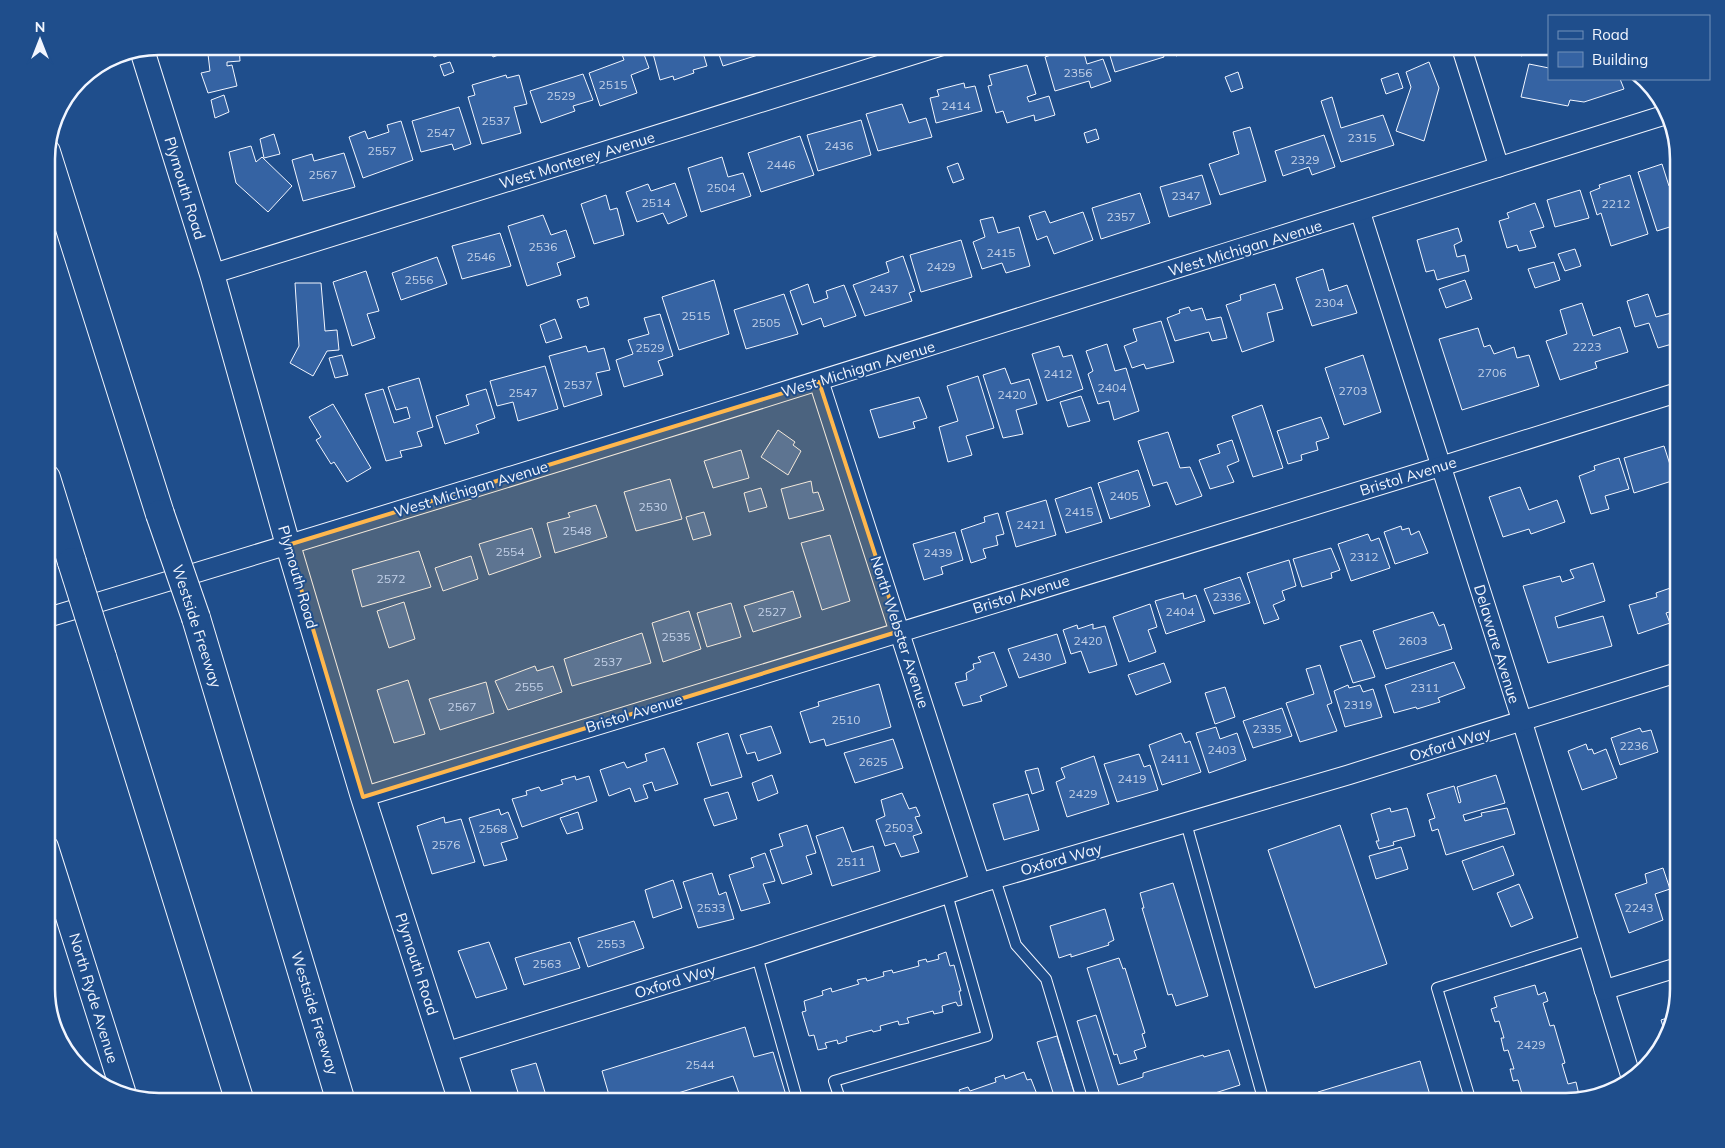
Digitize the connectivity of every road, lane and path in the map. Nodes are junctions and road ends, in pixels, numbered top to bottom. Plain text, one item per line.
1 (912, 55) edge
2 (1464, 55) edge
3 (144, 56) edge
4 (1660, 116) edge
5 (1499, 167) junction
6 (55, 181) edge
7 (1360, 211) junction
8 (212, 274) junction
9 (819, 382) junction
10 (1670, 395) edge
11 (1442, 466) junction
12 (55, 507) edge
13 (288, 545) junction
14 (55, 615) edge
15 (900, 631) junction
16 (1670, 675) edge
17 (1522, 722) junction
18 (363, 797) junction
19 (1186, 823) junction
20 (988, 881) junction
21 (946, 894) junction
22 (55, 903) edge
23 (1588, 940) junction
24 (756, 956) junction
25 (1670, 969) edge
26 (1604, 990) junction
27 (446, 1052) junction
28 (1629, 1072) edge
29 (121, 1086) edge
30 (237, 1093) edge
31 (338, 1093) edge
32 (458, 1093) edge
33 (795, 1093) edge
34 (838, 1093) edge
35 (1080, 1093) edge
36 (1261, 1093) edge
37 (1468, 1093) edge

1 - 8 street, West Monterey Avenue
2 - 5 street
3 - 8 street, Plymouth Road
4 - 5 street, West Michigan Avenue
5 - 7 street, West Michigan Avenue
6 - 31 highway, Westside Freeway, bridge
7 - 9 street, West Michigan Avenue
7 - 11 street, Delaware Avenue
8 - 13 street, Plymouth Road
9 - 13 street, West Michigan Avenue
9 - 15 street, North Webster Avenue
10 - 11 street, Bristol Avenue
11 - 15 street, Bristol Avenue
11 - 17 street, Delaware Avenue
12 - 30 highway, bridge
13 - 14 street, West Michigan Avenue
13 - 18 street, Plymouth Road
15 - 18 street, Bristol Avenue
15 - 20 street, North Webster Avenue
16 - 17 street, Oxford Way
17 - 19 street, Oxford Way
17 - 23 street, Delaware Avenue
18 - 27 street, Plymouth Road
19 - 20 street, Oxford Way
19 - 36 lane
20 - 21 street, Oxford Way
20 - 35 lane
21 - 24 street, Oxford Way
21 - 34 lane
22 - 29 street, North Ryde Avenue
23 - 26 street, Delaware Avenue
23 - 37 lane
24 - 27 street, Oxford Way
24 - 33 lane
25 - 26 street
26 - 28 street, Delaware Avenue
27 - 32 street, Plymouth Road

